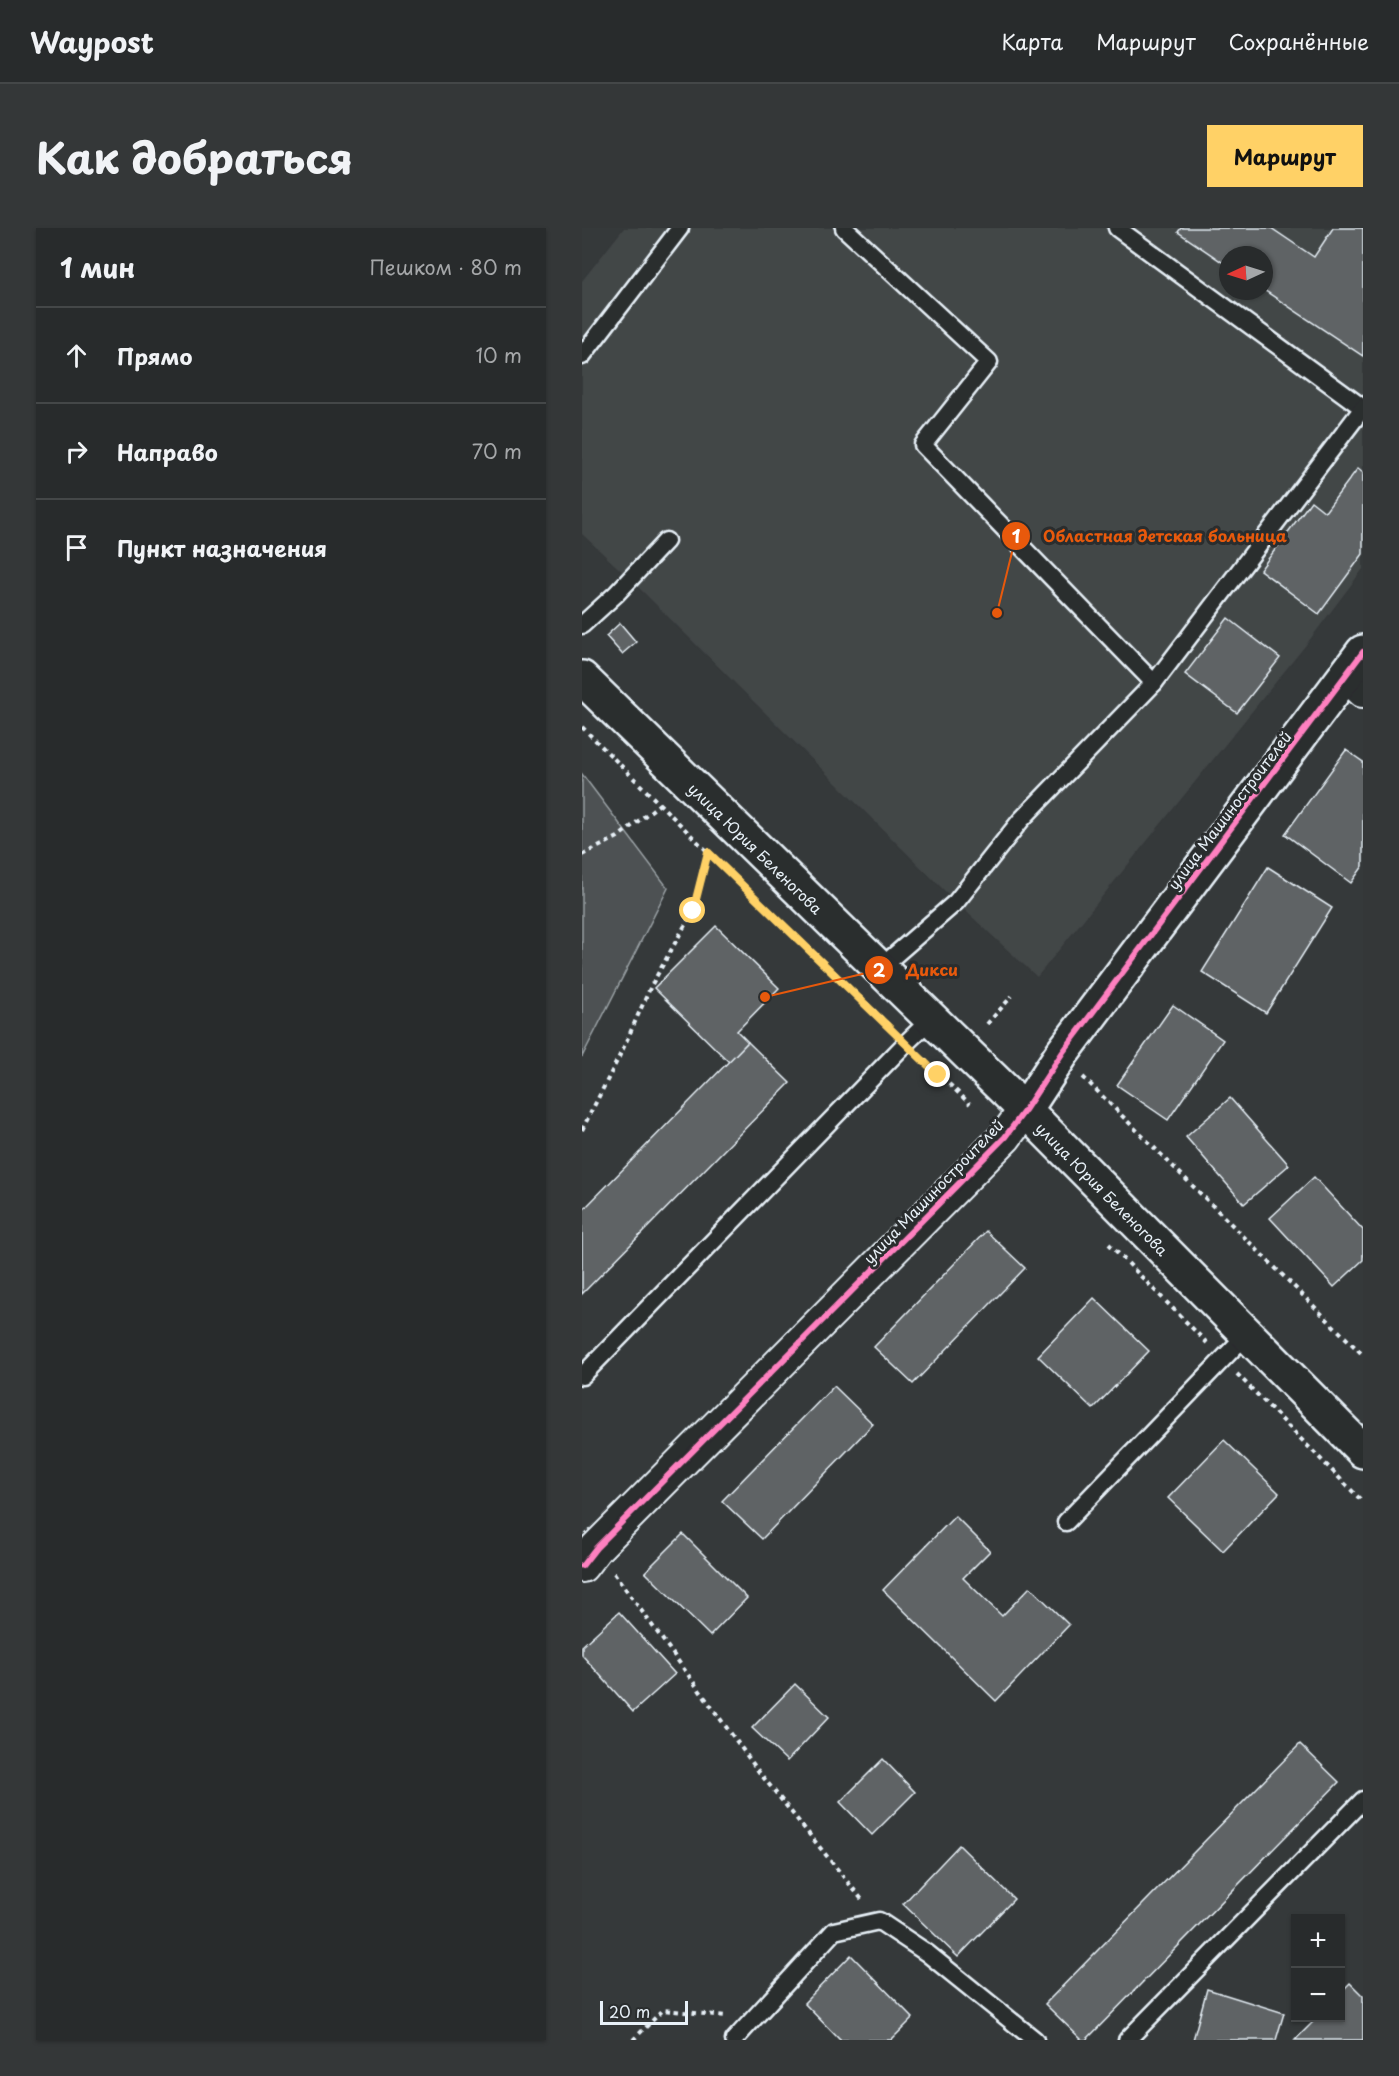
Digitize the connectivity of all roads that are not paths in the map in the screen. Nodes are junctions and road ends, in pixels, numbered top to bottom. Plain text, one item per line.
1 (680, 228) edge
2 (844, 228) edge
3 (1118, 228) edge
4 (582, 356) edge
5 (1363, 408) edge
6 (666, 541) dead end
7 (582, 625) edge
8 (1357, 673) edge
9 (582, 678) edge
10 (1154, 683) junction
11 (880, 968) junction
12 (932, 1019) junction
13 (1025, 1110) junction
14 (1247, 1334) junction
15 (582, 1376) edge
16 (1363, 1450) edge
17 (1066, 1522) dead end
18 (589, 1557) edge
19 (1363, 1800) edge
20 (734, 2040) edge
21 (1035, 2040) edge
22 (1127, 2040) edge

1 - 4 lane
2 - 10 lane
3 - 5 lane
5 - 10 lane
6 - 7 lane
8 - 13 main road, улица Машиностроителей
9 - 11 main road, улица Юрия Беленогова
10 - 11 lane
11 - 12 main road, улица Юрия Беленогова
12 - 13 main road, улица Юрия Беленогова
12 - 15 lane
13 - 14 main road, улица Юрия Беленогова
13 - 18 street, улица Машиностроителей
14 - 16 main road, улица Юрия Беленогова
14 - 17 lane
19 - 22 lane
20 - 21 lane

